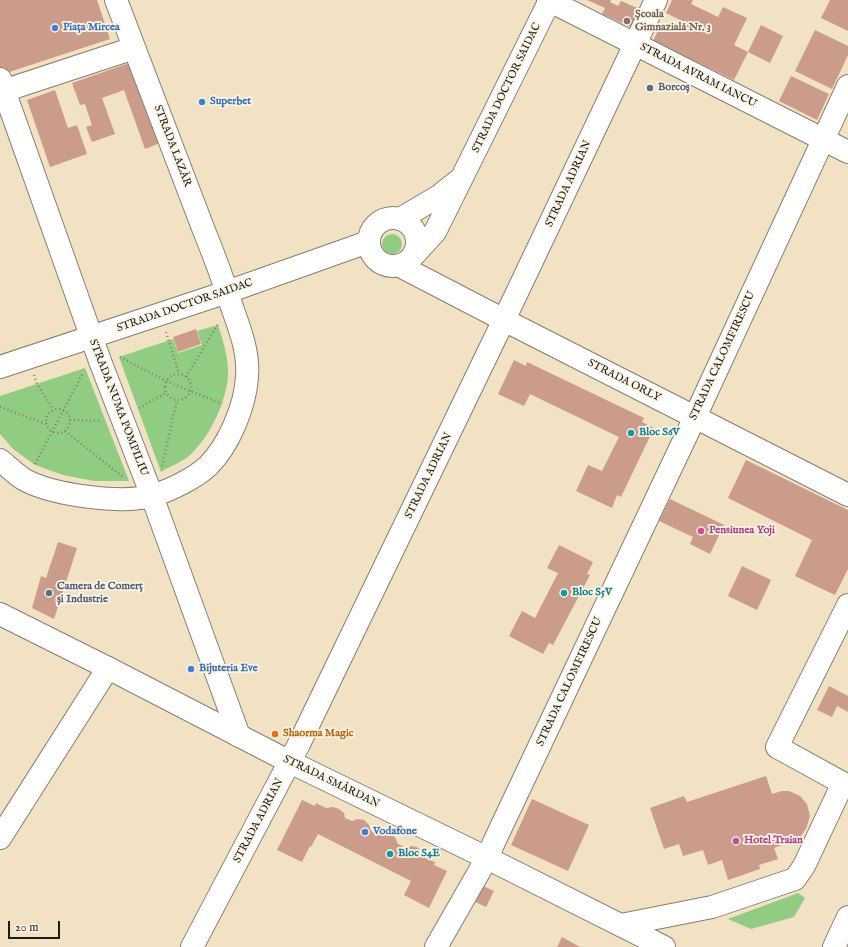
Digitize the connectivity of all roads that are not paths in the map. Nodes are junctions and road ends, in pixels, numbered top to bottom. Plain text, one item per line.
1 (116, 0) edge
2 (549, 0) edge
3 (656, 0) edge
4 (636, 44) junction
5 (134, 48) junction
6 (848, 86) edge
7 (1, 87) edge
8 (822, 140) junction
9 (848, 152) edge
10 (464, 176) junction
11 (400, 219) junction
12 (368, 242) junction
13 (406, 261) junction
14 (227, 292) junction
15 (504, 320) junction
16 (91, 337) junction
17 (0, 367) edge
18 (695, 417) junction
19 (0, 460) edge
20 (848, 495) edge
21 (152, 496) junction
22 (848, 605) edge
23 (0, 614) edge
24 (108, 668) junction
25 (239, 736) junction
26 (290, 762) junction
27 (846, 784) edge
28 (0, 838) edge
29 (487, 858) junction
30 (848, 917) edge
31 (621, 925) junction
32 (192, 947) edge
33 (436, 947) edge
34 (664, 947) edge
35 (834, 947) edge

1 - 5 street, STRADA LAZĂR
2 - 4 street, STRADA AVRAM IANCU
2 - 10 street, STRADA DOCTOR SAIDAC
3 - 4 street, STRADA ADRIAN
4 - 8 street, STRADA AVRAM IANCU
4 - 15 street, STRADA ADRIAN
5 - 7 street
5 - 14 street, STRADA LAZĂR
6 - 8 street, STRADA CALOMFIRESCU
7 - 16 street, STRADA NUMA POMPILIU
8 - 9 street, STRADA AVRAM IANCU
8 - 18 street, STRADA CALOMFIRESCU
10 - 11 street, STRADA DOCTOR SAIDAC
10 - 13 street, STRADA DOCTOR SAIDAC
11 - 12 street, STRADA DOCTOR SAIDAC
11 - 13 street
12 - 13 street
12 - 14 street, STRADA DOCTOR SAIDAC
13 - 15 street, STRADA ORLY
14 - 16 street, STRADA DOCTOR SAIDAC
14 - 21 street, STRADA LAZĂR
15 - 18 street, STRADA ORLY
15 - 26 street, STRADA ADRIAN
16 - 17 street, STRADA DOCTOR SAIDAC
16 - 21 street, STRADA NUMA POMPILIU
18 - 20 street, STRADA ORLY
18 - 29 street, STRADA CALOMFIRESCU
19 - 21 street, STRADA LAZĂR
21 - 25 street, STRADA NUMA POMPILIU
22 - 27 street
23 - 24 street, STRADA SMÂRDAN
24 - 25 street, STRADA SMÂRDAN
24 - 28 street
25 - 26 street, STRADA SMÂRDAN
26 - 29 street, STRADA SMÂRDAN
26 - 32 street, STRADA ADRIAN
27 - 31 street
29 - 31 street, STRADA SMÂRDAN
29 - 33 street, STRADA CALOMFIRESCU
30 - 35 street
31 - 34 street, STRADA SMÂRDAN

